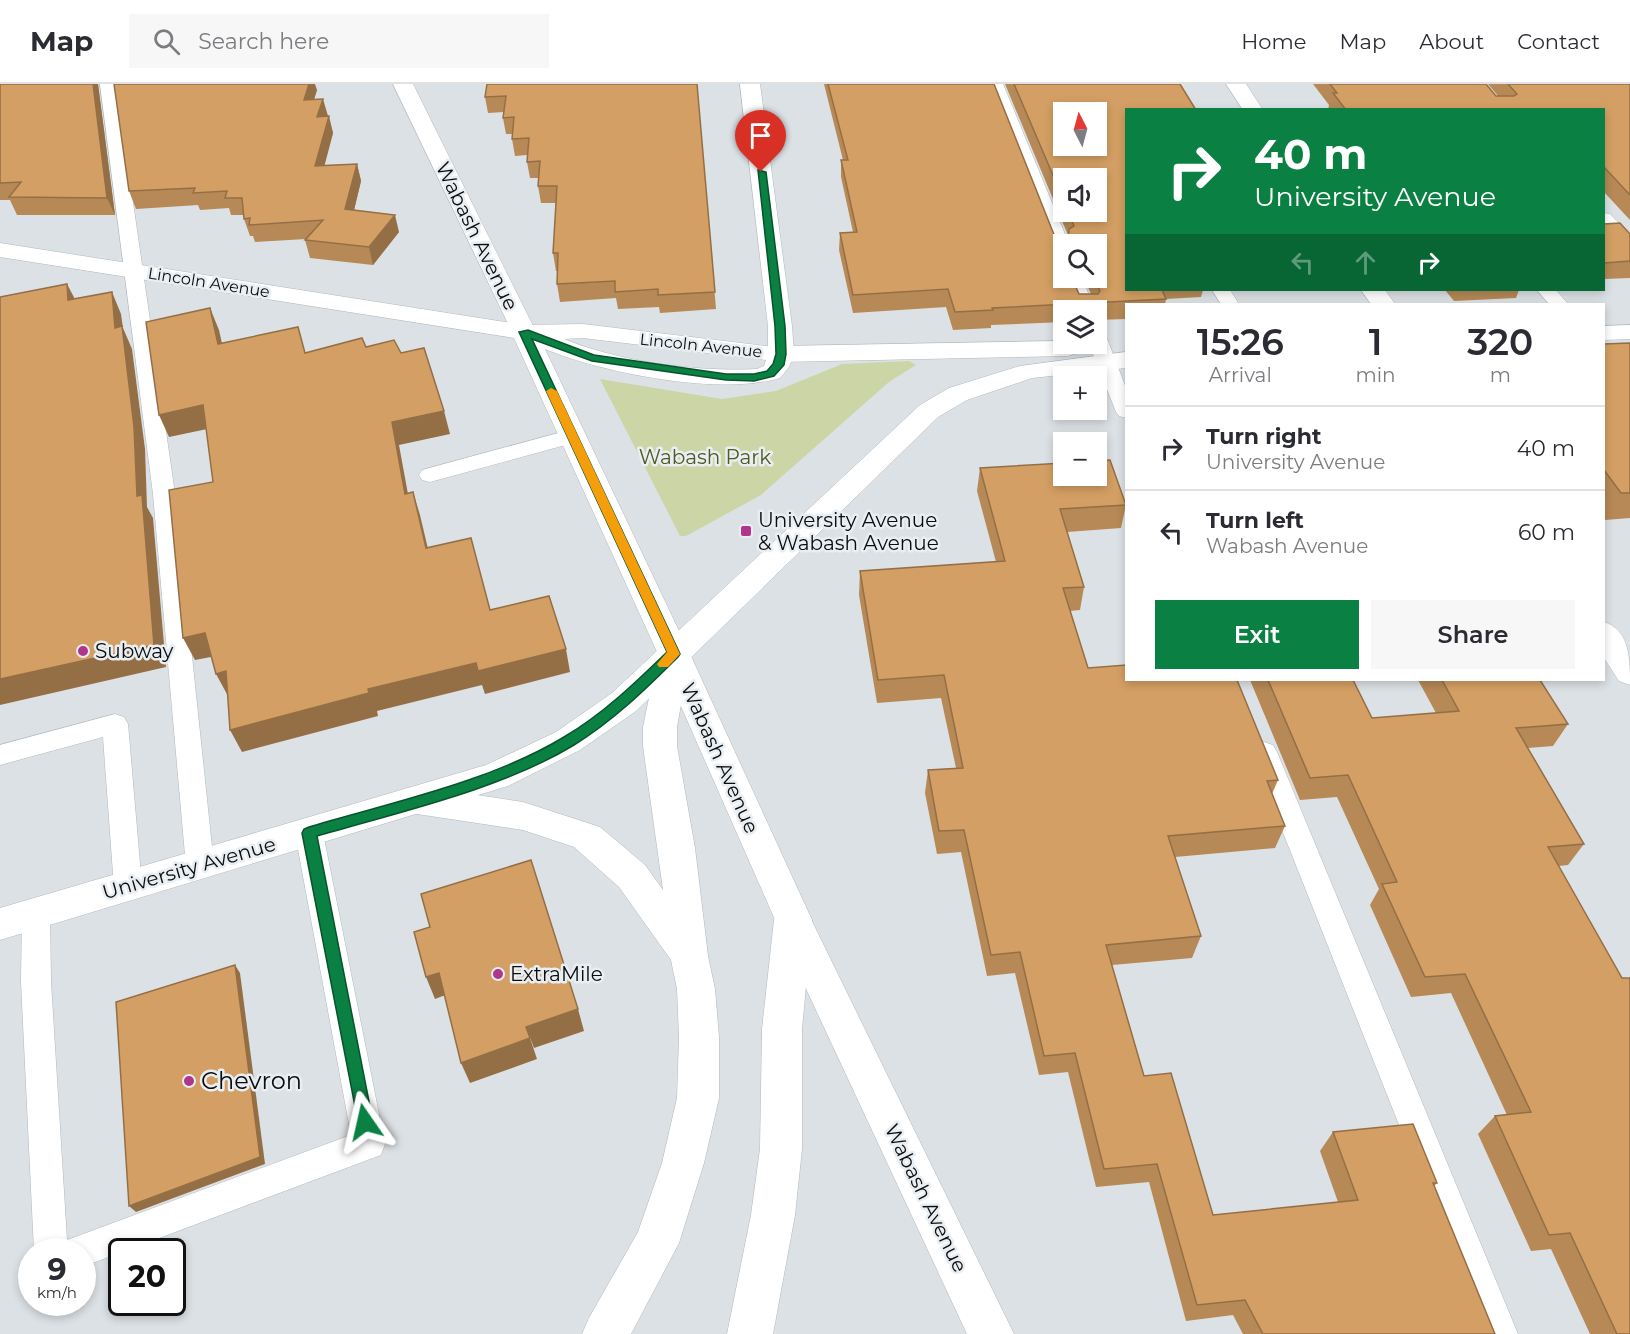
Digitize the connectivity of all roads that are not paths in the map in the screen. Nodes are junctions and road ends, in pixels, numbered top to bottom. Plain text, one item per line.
1 (108, 84) edge
2 (403, 84) edge
3 (750, 84) edge
4 (995, 84) edge
5 (1236, 84) edge
6 (1252, 108) edge
7 (1605, 219) edge
8 (1056, 234) edge
9 (1630, 246) edge
10 (0, 250) edge
11 (135, 271) junction
12 (1547, 291) edge
13 (1558, 303) edge
14 (524, 332) junction
15 (1630, 332) edge
16 (1605, 333) edge
17 (1110, 352) edge
18 (781, 354) junction
19 (1125, 408) edge
20 (573, 436) junction
21 (430, 475) dead end
22 (1605, 635) edge
23 (674, 654) junction
24 (1630, 673) edge
25 (1252, 724) edge
26 (0, 755) edge
27 (417, 800) junction
28 (309, 833) junction
29 (200, 866) junction
30 (128, 887) junction
31 (36, 914) junction
32 (793, 920) junction
33 (0, 924) edge
34 (689, 956) junction
35 (50, 1238) edge
36 (96, 1245) edge
37 (605, 1334) edge
38 (750, 1334) edge
39 (991, 1334) edge
40 (1500, 1334) edge

1 - 11 lane
2 - 14 main road, Wabash Avenue
3 - 18 main road
4 - 8 lane
5 - 6 main road
7 - 9 lane
10 - 11 main road, Lincoln Avenue
11 - 14 main road, Lincoln Avenue
11 - 29 lane
12 - 13 lane
14 - 18 main road, Lincoln Avenue
14 - 20 main road, Wabash Avenue
15 - 16 main road
17 - 18 main road
17 - 19 lane
17 - 23 main road, University Avenue
20 - 21 lane
20 - 23 main road, Wabash Avenue
22 - 24 main road
23 - 27 main road, University Avenue
23 - 32 main road, Wabash Avenue
23 - 34 main road
25 - 40 lane
26 - 30 lane
27 - 28 main road, University Avenue
27 - 34 main road
28 - 29 main road, University Avenue
28 - 36 lane
29 - 30 main road, University Avenue
30 - 31 main road, University Avenue
31 - 33 main road, University Avenue
31 - 35 lane
32 - 38 main road
32 - 39 main road, Wabash Avenue
34 - 37 main road

